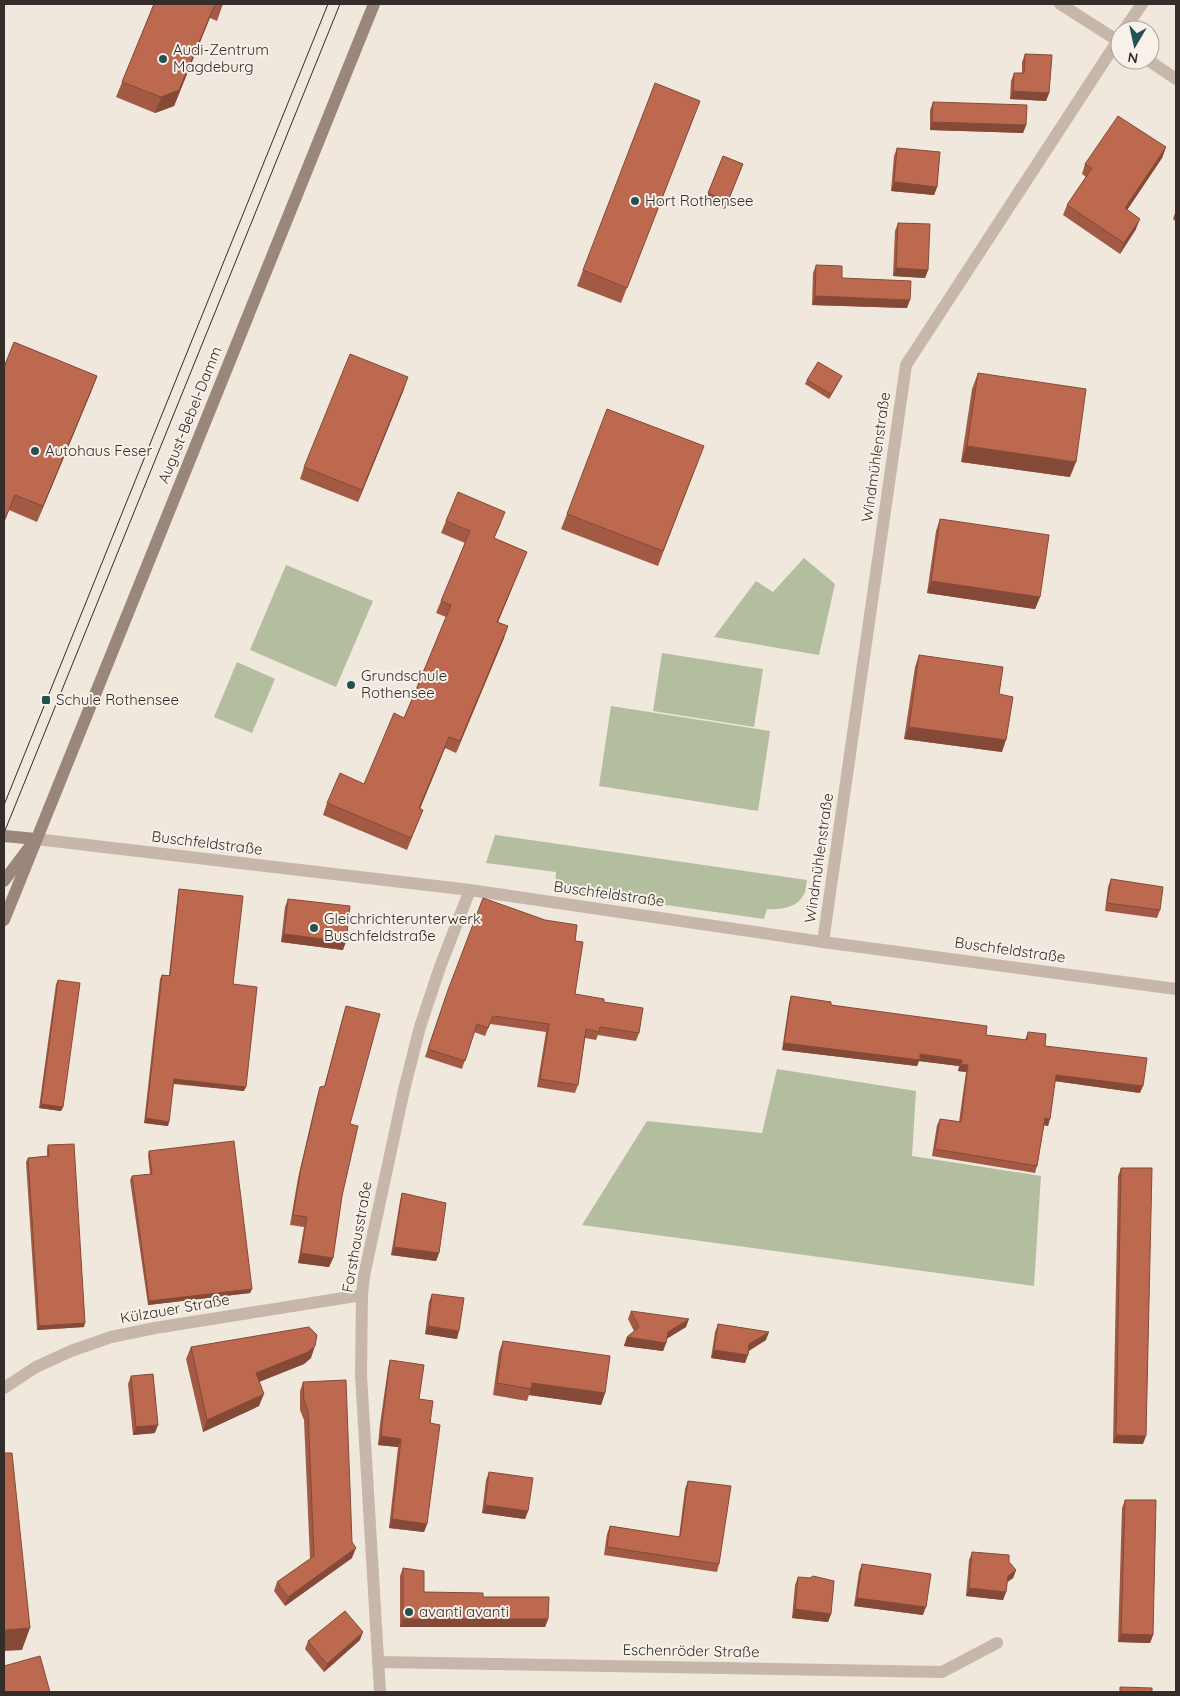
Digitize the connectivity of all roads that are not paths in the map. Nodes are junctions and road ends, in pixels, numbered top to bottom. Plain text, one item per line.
1 (374, 4) edge
2 (1060, 4) edge
3 (1142, 4) edge
4 (1131, 20) edge
5 (1110, 32) edge
6 (1110, 52) edge
7 (1160, 68) edge
8 (1176, 79) edge
9 (4, 836) edge
10 (36, 839) junction
11 (4, 881) edge
12 (470, 890) junction
13 (4, 920) edge
14 (823, 942) junction
15 (1176, 989) edge
16 (362, 1295) junction
17 (4, 1388) edge
18 (997, 1643) dead end
19 (378, 1662) junction
20 (380, 1692) edge

1 - 10 main road, August-Bebel-Damm
2 - 5 street
3 - 4 street, Windmühlenstraße
6 - 14 street, Windmühlenstraße
7 - 8 street
9 - 10 main road
10 - 11 main road, August-Bebel-Damm
10 - 12 street, Buschfeldstraße
10 - 13 main road, August-Bebel-Damm
12 - 14 street, Buschfeldstraße
12 - 16 street, Forsthausstraße
14 - 15 street, Buschfeldstraße
16 - 17 street, Külzauer Straße
16 - 19 street, Forsthausstraße
18 - 19 street, Eschenröder Straße
19 - 20 street, Forsthausstraße

